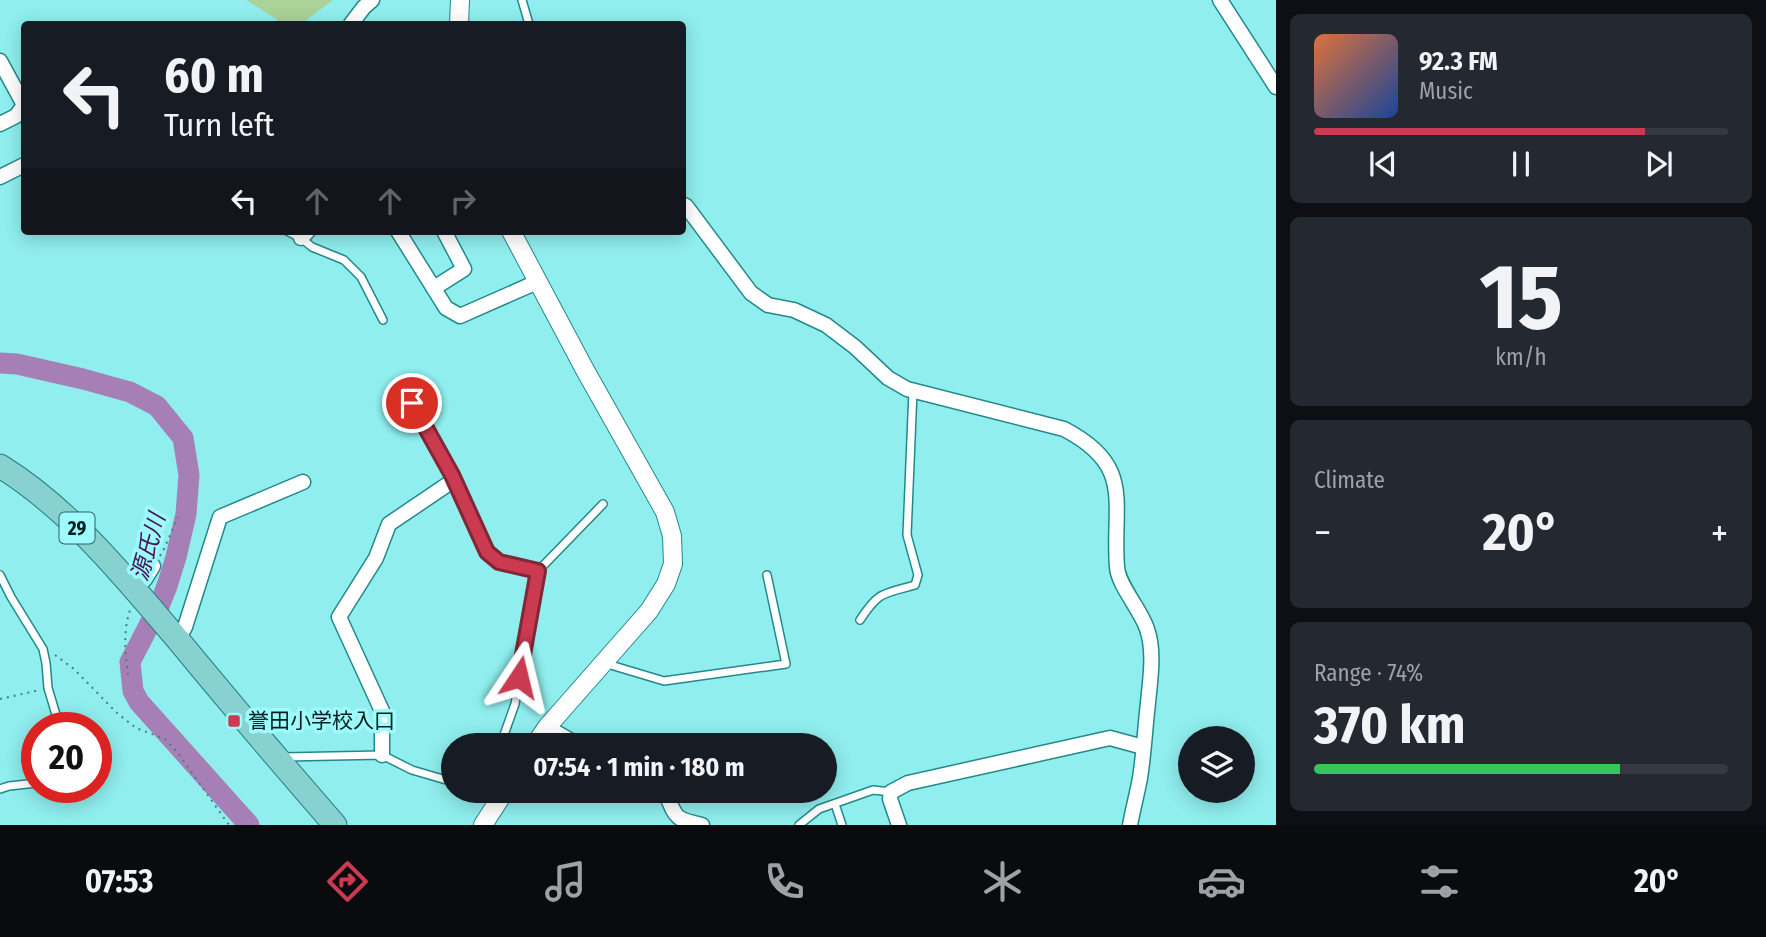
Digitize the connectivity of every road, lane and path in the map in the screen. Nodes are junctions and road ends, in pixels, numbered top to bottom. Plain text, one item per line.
1 (372, 0) edge
2 (460, 0) edge
3 (522, 0) edge
4 (1220, 0) edge
5 (353, 21) edge
6 (459, 21) edge
7 (528, 21) edge
8 (0, 61) edge
9 (1276, 87) edge
10 (21, 100) edge
11 (21, 109) edge
12 (0, 124) edge
13 (21, 166) edge
14 (0, 177) edge
15 (686, 206) edge
16 (301, 235) edge
17 (401, 235) edge
18 (446, 235) edge
19 (513, 235) edge
20 (537, 282) junction
21 (434, 288) junction
22 (383, 320) dead end
23 (913, 391) junction
24 (412, 403) dead end
25 (0, 466) edge
26 (454, 480) junction
27 (303, 482) dead end
28 (603, 504) dead end
29 (178, 517) dead end
30 (153, 566) joint
31 (538, 571) junction
32 (0, 575) edge
33 (767, 575) dead end
34 (139, 595) junction
35 (860, 620) dead end
36 (175, 637) junction
37 (43, 649) junction
38 (604, 663) junction
39 (128, 675) dead end
40 (48, 688) junction
41 (0, 699) edge
42 (55, 712) edge
43 (547, 727) junction
44 (505, 733) edge
45 (543, 733) edge
46 (557, 733) edge
47 (1143, 747) junction
48 (382, 755) junction
49 (276, 757) junction
50 (441, 778) edge
51 (21, 785) edge
52 (0, 789) edge
53 (891, 792) junction
54 (497, 803) edge
55 (670, 803) edge
56 (835, 804) junction
57 (229, 825) edge
58 (335, 825) edge
59 (483, 825) edge
60 (702, 825) edge
61 (799, 825) edge
62 (842, 825) edge
63 (900, 825) edge
64 (1129, 825) edge

1 - 5 street
2 - 6 street
3 - 7 lane
4 - 9 street
8 - 10 street
11 - 12 street
13 - 14 street
15 - 23 street
16 - 22 lane
17 - 21 street
18 - 21 street
19 - 20 street
20 - 21 street
20 - 38 street
23 - 35 lane
23 - 47 street
24 - 26 lane
25 - 34 main road, 29
26 - 31 lane
26 - 48 street
27 - 36 street
28 - 31 lane
29 - 30 path
30 - 34 street
31 - 44 lane
32 - 37 lane
33 - 38 lane
34 - 36 main road, 29
34 - 39 path
36 - 49 main road, 29
37 - 40 lane
37 - 57 path
38 - 43 street
40 - 41 path
40 - 42 lane
43 - 45 street
43 - 46 street
47 - 53 street
47 - 64 street
48 - 49 lane
48 - 50 lane
49 - 58 main road, 29
51 - 52 lane
53 - 56 lane
53 - 63 street
54 - 59 street
55 - 60 street
56 - 61 lane
56 - 62 lane

